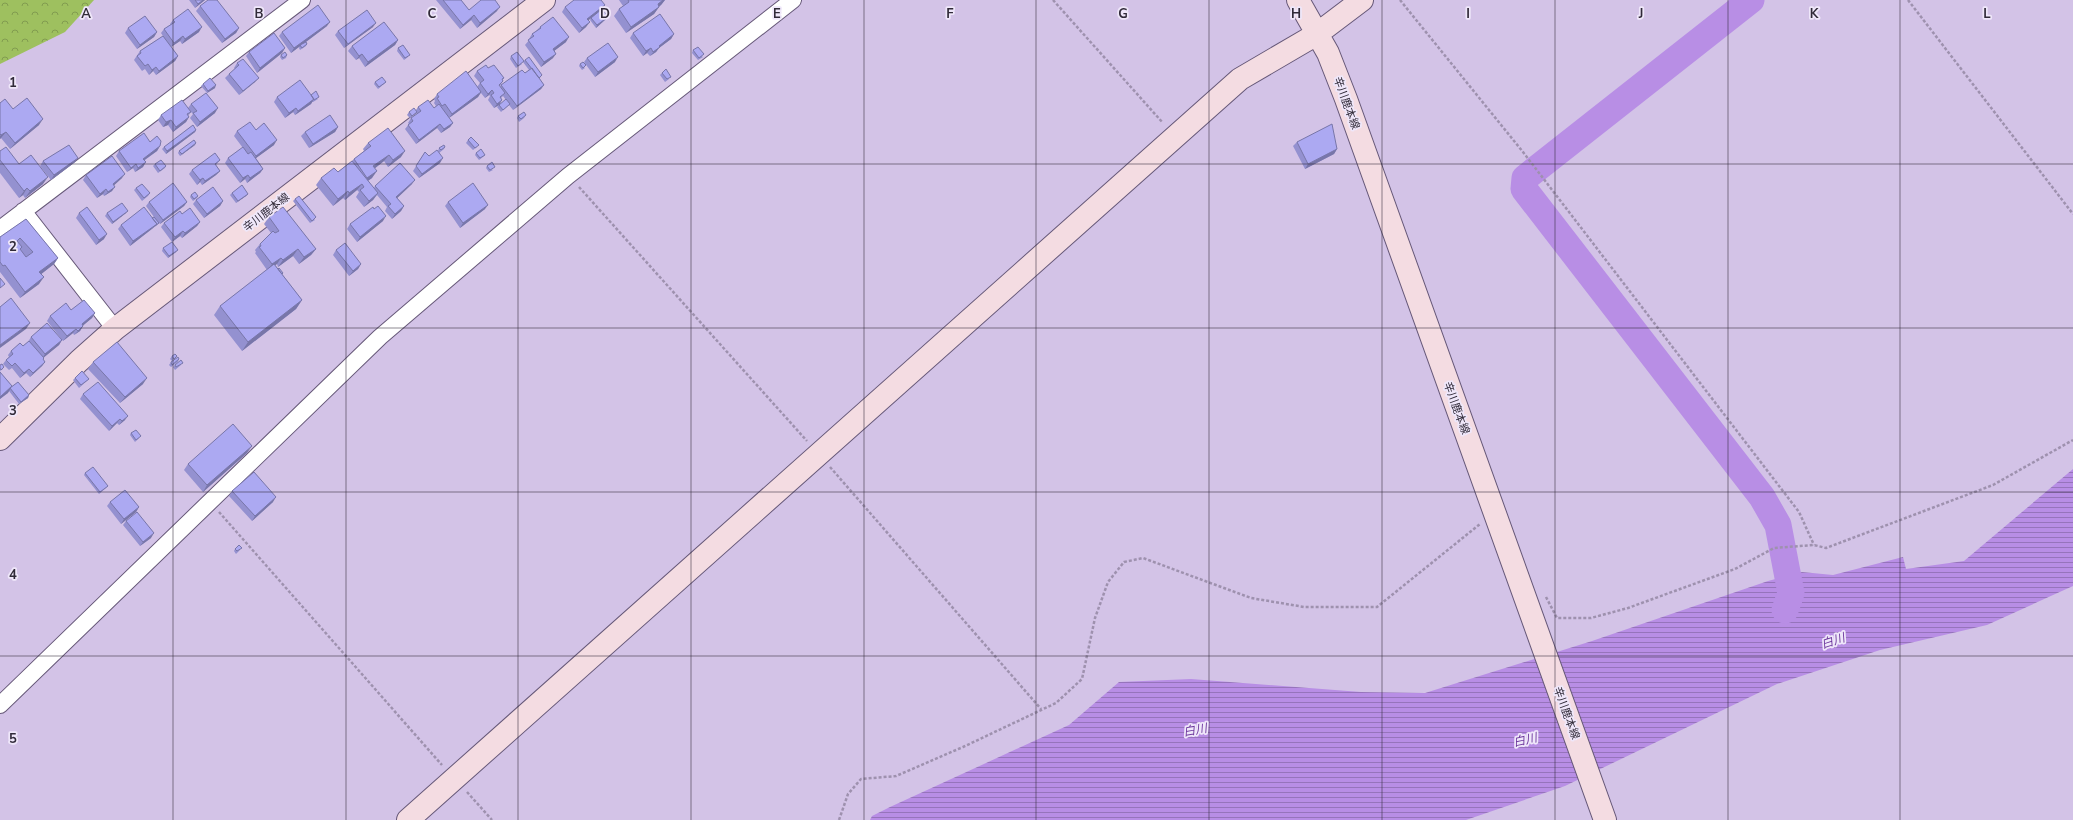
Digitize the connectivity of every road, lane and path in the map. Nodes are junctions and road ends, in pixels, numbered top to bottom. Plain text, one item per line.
1 (302, 0) edge
2 (544, 0) edge
3 (793, 0) edge
4 (1053, 0) edge
5 (1298, 0) edge
6 (1362, 0) edge
7 (1400, 0) edge
8 (1908, 0) edge
9 (1317, 34) junction
10 (1175, 136) junction
11 (568, 176) junction
12 (23, 211) junction
13 (2073, 214) edge
14 (0, 229) edge
15 (115, 329) junction
16 (0, 439) edge
17 (2073, 440) edge
18 (819, 455) junction
19 (210, 501) junction
20 (1495, 512) junction
21 (1814, 545) junction
22 (1546, 596) dead end
23 (0, 705) edge
24 (1041, 709) junction
25 (454, 778) junction
26 (1603, 814) edge
27 (408, 820) edge
28 (492, 820) edge
29 (839, 820) edge

1 - 12 street
2 - 15 main road, 辛川鹿本線
3 - 11 street
4 - 10 path
5 - 9 main road, 辛川鹿本線
6 - 9 main road
7 - 21 path
8 - 13 path
9 - 10 main road
9 - 20 main road, 辛川鹿本線
10 - 18 main road
11 - 18 path
11 - 19 street
12 - 14 street
12 - 15 street
15 - 16 main road, 辛川鹿本線
17 - 21 path
18 - 24 path
18 - 25 main road
19 - 23 street
19 - 25 path
20 - 24 path
20 - 26 main road, 辛川鹿本線
21 - 22 path
24 - 29 path
25 - 27 main road
25 - 28 path

